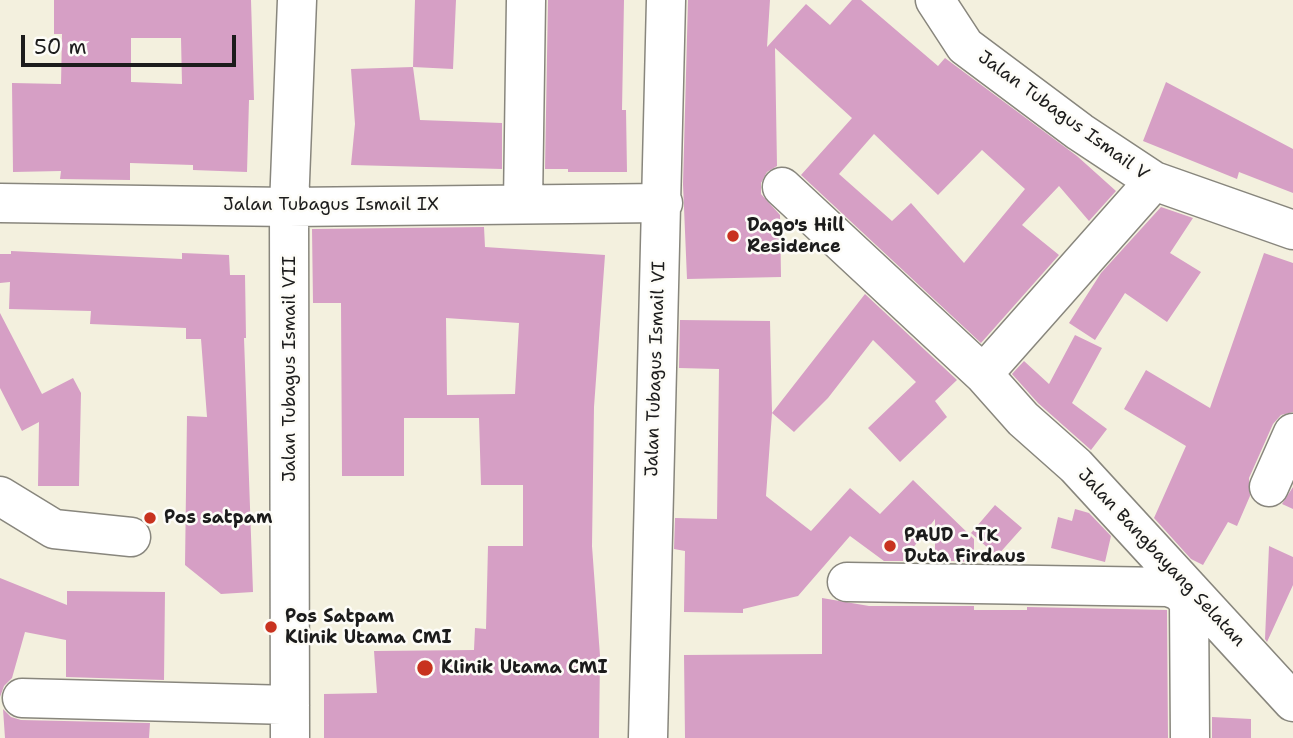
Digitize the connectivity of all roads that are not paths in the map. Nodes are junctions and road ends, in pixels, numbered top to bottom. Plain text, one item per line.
1 (297, 0) edge
2 (526, 0) edge
3 (666, 0) edge
4 (934, 0) edge
5 (1154, 181) junction
6 (782, 187) dead end
7 (0, 203) edge
8 (523, 203) junction
9 (663, 204) junction
10 (289, 207) junction
11 (1293, 230) edge
12 (983, 374) junction
13 (1293, 433) edge
14 (1269, 487) dead end
15 (0, 496) edge
16 (131, 537) dead end
17 (847, 582) dead end
18 (1193, 599) junction
19 (22, 698) dead end
20 (1293, 702) edge
21 (290, 721) edge
22 (648, 738) edge
23 (1190, 738) edge

1 - 10 street, Jalan Tubagus Ismail VII
2 - 8 street
3 - 9 street, Jalan Tubagus Ismail VI
4 - 5 street, Jalan Tubagus Ismail V
5 - 11 street, Jalan Tubagus Ismail V
5 - 12 street
6 - 12 street, Jalan Bangbayang Selatan
7 - 10 street, Jalan Tubagus Ismail IX
8 - 9 street, Jalan Tubagus Ismail IX
8 - 10 street, Jalan Tubagus Ismail IX
9 - 22 street, Jalan Tubagus Ismail VI
10 - 21 street, Jalan Tubagus Ismail VII
12 - 18 street, Jalan Bangbayang Selatan
13 - 14 street
15 - 16 street
17 - 18 street
18 - 20 street, Jalan Bangbayang Selatan
18 - 23 street
19 - 21 street

